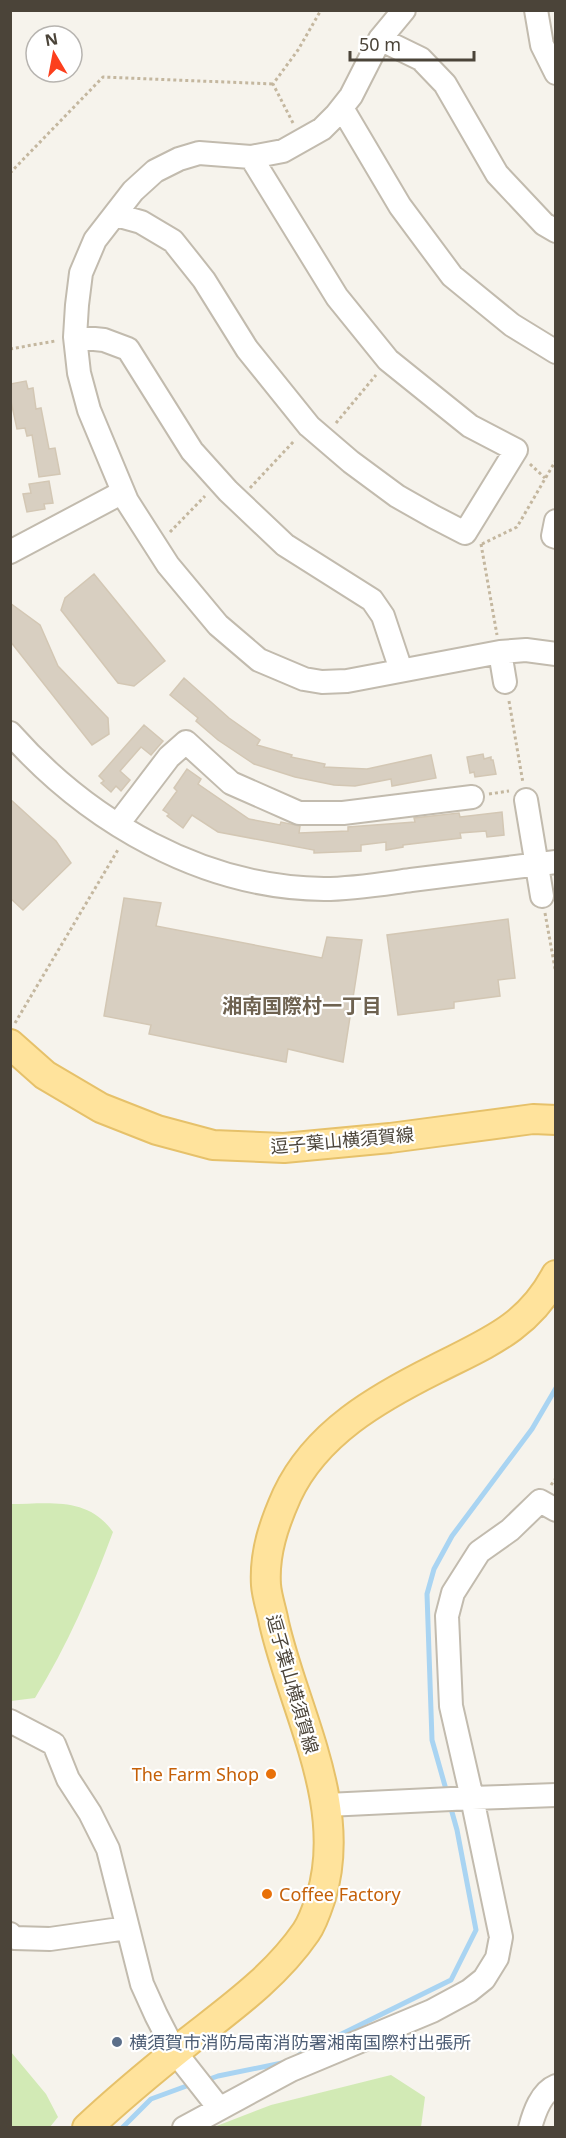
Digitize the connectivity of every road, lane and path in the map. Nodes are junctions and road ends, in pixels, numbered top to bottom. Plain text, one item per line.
1 (321, 10) edge
2 (404, 10) edge
3 (536, 10) edge
4 (380, 39) junction
5 (555, 73) edge
6 (273, 84) junction
7 (342, 108) junction
8 (302, 141) junction
9 (250, 157) junction
10 (10, 173) edge
11 (116, 215) junction
12 (555, 231) edge
13 (75, 337) junction
14 (10, 349) edge
15 (555, 352) edge
16 (388, 360) junction
17 (316, 432) junction
18 (555, 460) edge
19 (219, 481) junction
20 (123, 492) junction
21 (238, 501) junction
22 (555, 521) edge
23 (555, 537) edge
24 (473, 538) junction
25 (156, 546) junction
26 (10, 552) edge
27 (500, 652) junction
28 (555, 654) edge
29 (401, 670) junction
30 (506, 682) joint
31 (10, 733) edge
32 (525, 795) junction
33 (472, 797) joint
34 (123, 827) junction
35 (546, 863) edge
36 (542, 896) joint
37 (555, 974) edge
38 (10, 1030) edge
39 (10, 1044) edge
40 (555, 1120) edge
41 (555, 1275) edge
42 (555, 1510) edge
43 (10, 1721) edge
44 (555, 1796) edge
45 (472, 1797) junction
46 (327, 1805) junction
47 (127, 1928) junction
48 (10, 1934) edge
49 (174, 2052) junction
50 (555, 2086) edge
51 (219, 2108) junction
52 (87, 2127) edge
53 (184, 2127) edge
54 (530, 2127) edge

1 - 6 path
2 - 4 street
3 - 5 street
4 - 7 street
4 - 12 street
6 - 8 path
6 - 10 path
7 - 8 street
7 - 15 street
8 - 9 street
9 - 11 street
9 - 16 street
11 - 13 street
11 - 17 street
13 - 14 path
13 - 19 street
13 - 20 street
16 - 17 path
16 - 24 street
17 - 21 path
17 - 24 street
18 - 24 path
19 - 21 street
19 - 25 path
20 - 25 street
20 - 26 street
21 - 29 street
22 - 23 street
24 - 27 path
25 - 29 street
27 - 28 street
27 - 29 street
27 - 30 street
30 - 32 path
31 - 34 street
32 - 33 path
32 - 35 street
33 - 34 street
34 - 35 street
34 - 38 path
35 - 36 street
36 - 37 path
39 - 40 main road, 逗子葉山横須賀線
41 - 46 main road, 逗子葉山横須賀線
42 - 45 street
43 - 47 street
44 - 45 street
45 - 46 street
45 - 51 street
46 - 49 main road, 逗子葉山横須賀線
47 - 48 street
47 - 49 street
49 - 51 street
49 - 52 main road, 逗子葉山横須賀線
50 - 54 street
51 - 53 street

